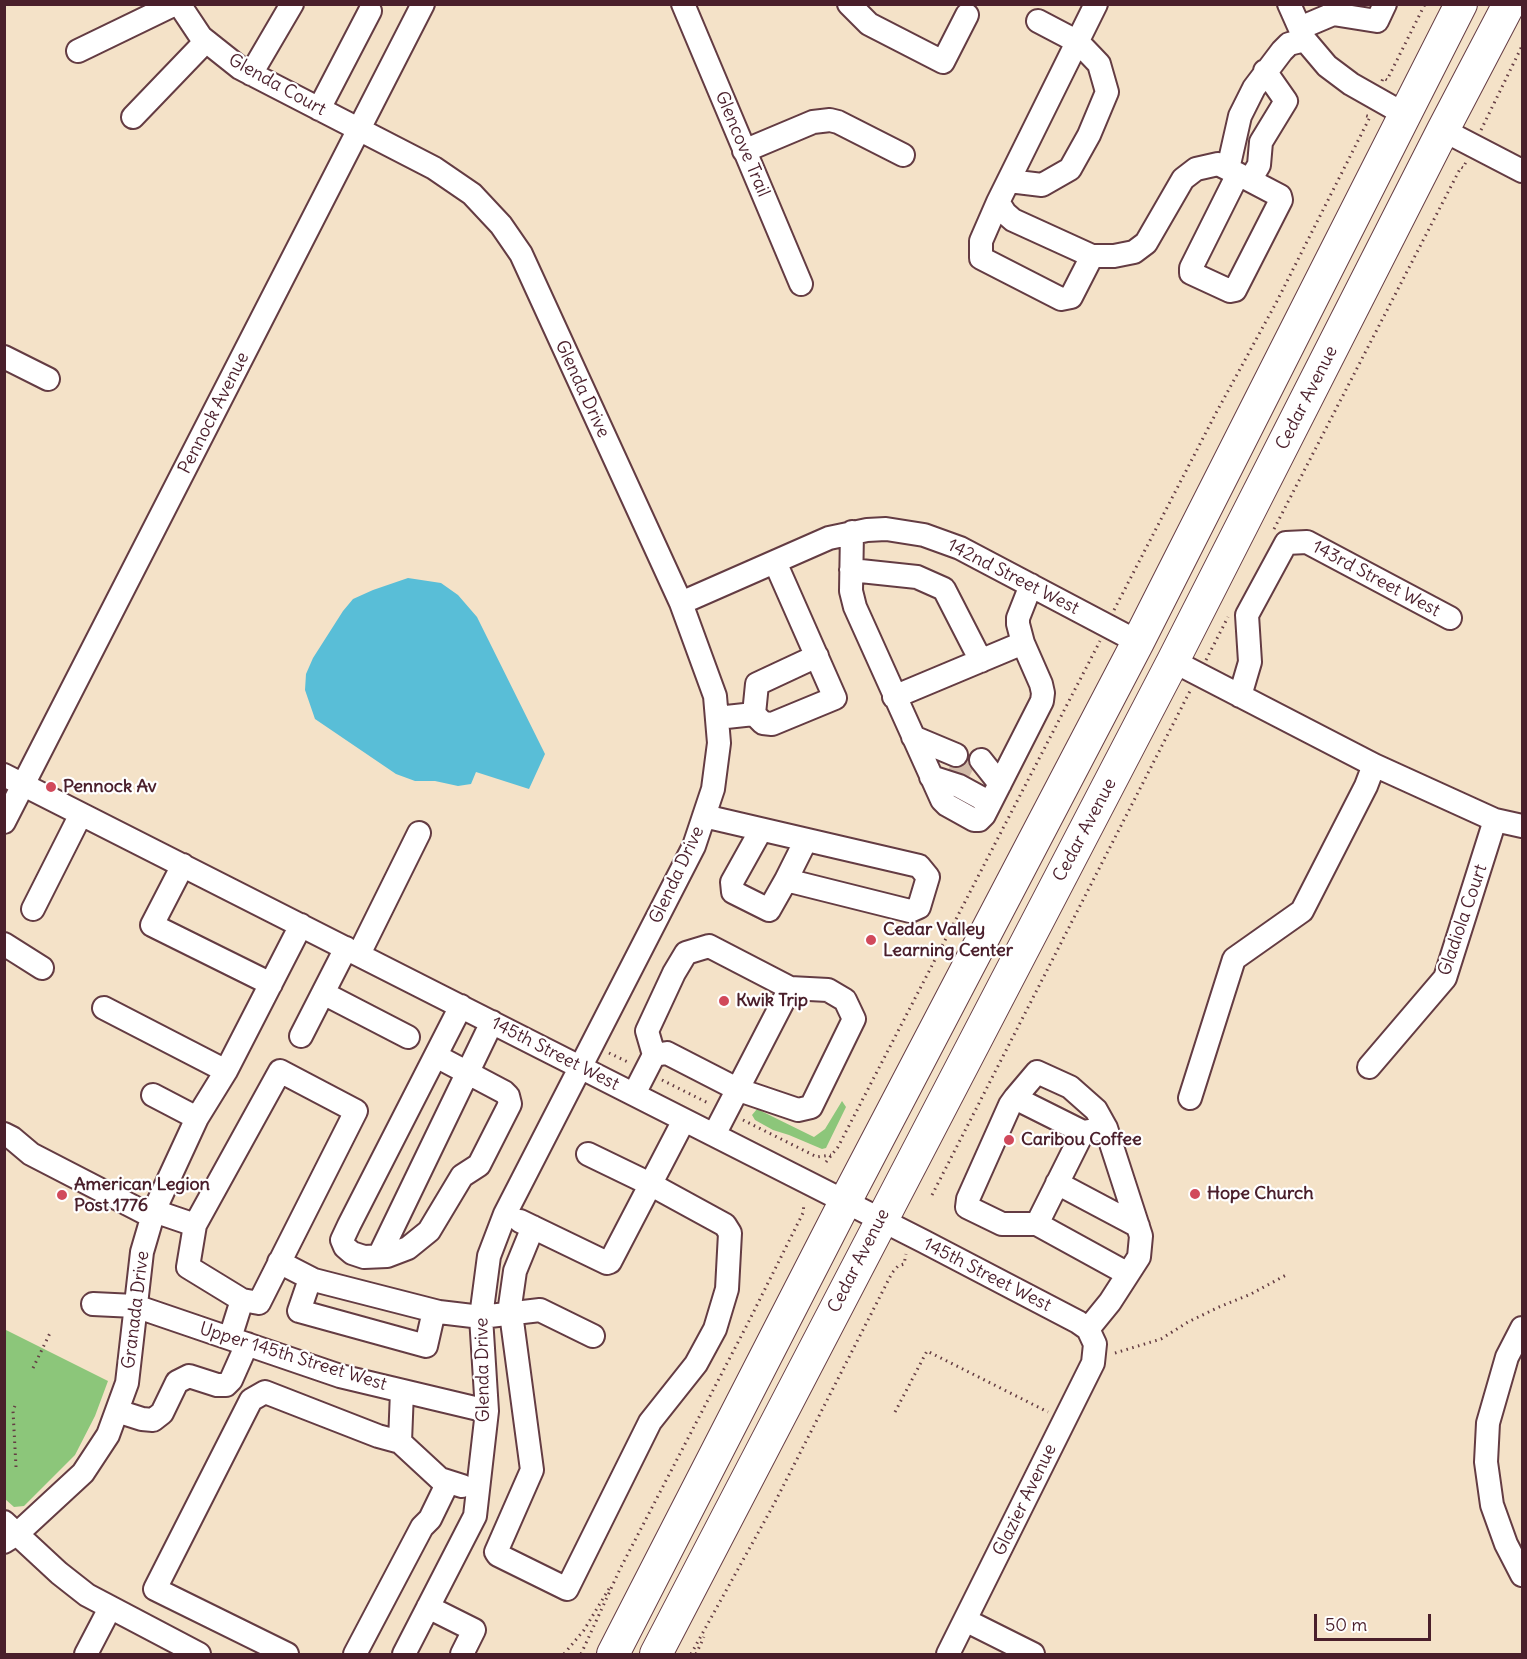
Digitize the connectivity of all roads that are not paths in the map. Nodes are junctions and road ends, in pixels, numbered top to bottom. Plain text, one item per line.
1 (177, 4) edge
2 (292, 4) edge
3 (423, 4) edge
4 (683, 4) edge
5 (849, 4) edge
6 (1096, 4) edge
7 (1289, 4) edge
8 (1385, 4) edge
9 (1461, 4) edge
10 (1478, 4) edge
11 (1509, 4) edge
12 (1331, 9) edge
13 (370, 11) dead end
14 (967, 15) dead end
15 (1038, 21) dead end
16 (1303, 34) junction
17 (206, 41) junction
18 (1078, 42) junction
19 (78, 51) dead end
20 (1265, 71) junction
21 (251, 74) junction
22 (319, 110) junction
23 (1404, 114) junction
24 (133, 117) dead end
25 (359, 130) junction
26 (1443, 130) junction
27 (744, 151) junction
28 (903, 155) dead end
29 (1519, 162) edge
30 (1239, 174) junction
31 (1009, 181) junction
32 (998, 202) junction
33 (1092, 256) junction
34 (801, 284) dead end
35 (1342, 328) junction
36 (4, 357) edge
37 (48, 379) dead end
38 (852, 532) junction
39 (776, 562) junction
40 (851, 570) junction
41 (1031, 585) junction
42 (681, 603) junction
43 (1450, 618) dead end
44 (1138, 642) junction
45 (1023, 643) junction
46 (817, 656) junction
47 (981, 661) junction
48 (1186, 667) junction
49 (1240, 696) junction
50 (894, 697) junction
51 (754, 714) junction
52 (717, 718) junction
53 (923, 742) junction
54 (1374, 765) junction
55 (961, 766) junction
56 (14, 780) edge
57 (1000, 784) junction
58 (81, 814) junction
59 (704, 816) junction
60 (1495, 820) junction
61 (4, 822) edge
62 (1522, 826) edge
63 (761, 830) junction
64 (419, 833) dead end
65 (806, 840) junction
66 (183, 865) junction
67 (786, 880) junction
68 (33, 909) dead end
69 (301, 925) junction
70 (4, 944) edge
71 (352, 951) junction
72 (42, 968) dead end
73 (270, 984) junction
74 (790, 988) junction
75 (323, 993) junction
76 (461, 1006) junction
77 (104, 1008) dead end
78 (492, 1022) junction
79 (301, 1036) dead end
80 (408, 1037) dead end
81 (654, 1055) junction
82 (436, 1056) junction
83 (580, 1067) junction
84 (1369, 1067) dead end
85 (226, 1071) junction
86 (467, 1072) junction
87 (739, 1090) junction
88 (634, 1094) junction
89 (153, 1095) dead end
90 (1015, 1098) junction
91 (1190, 1098) dead end
92 (197, 1118) junction
93 (684, 1120) junction
94 (1106, 1128) junction
95 (1083, 1132) junction
96 (4, 1134) edge
97 (714, 1135) junction
98 (588, 1154) dead end
99 (1058, 1183) junction
100 (650, 1184) junction
101 (845, 1202) junction
102 (154, 1214) junction
103 (505, 1214) junction
104 (881, 1220) junction
105 (1037, 1224) junction
106 (195, 1225) junction
107 (1138, 1226) junction
108 (533, 1227) junction
109 (379, 1256) junction
110 (279, 1262) junction
111 (1128, 1274) junction
112 (310, 1278) junction
113 (242, 1300) junction
114 (93, 1304) dead end
115 (135, 1306) junction
116 (434, 1311) junction
117 (511, 1314) junction
118 (481, 1317) junction
119 (1522, 1328) edge
120 (593, 1336) dead end
121 (238, 1341) junction
122 (1099, 1342) junction
123 (402, 1390) junction
124 (487, 1410) junction
125 (117, 1411) junction
126 (389, 1439) junction
127 (448, 1482) junction
128 (477, 1491) junction
129 (9, 1532) edge
130 (1522, 1575) edge
131 (428, 1607) junction
132 (110, 1608) junction
133 (965, 1620) junction
134 (86, 1654) edge
135 (200, 1654) edge
136 (287, 1654) edge
137 (355, 1654) edge
138 (404, 1654) edge
139 (462, 1654) edge
140 (613, 1654) edge
141 (656, 1654) edge
142 (948, 1654) edge
143 (1033, 1654) edge

1 - 17 street, Glenda Court
1 - 19 street
2 - 21 street
3 - 25 street, Pennock Avenue
4 - 27 street, Glencove Trail
5 - 14 street
6 - 18 street
7 - 16 street
8 - 12 street
9 - 23 highway
10 - 26 highway
11 - 26 highway, Cedar Avenue
12 - 16 street
13 - 22 street
15 - 18 street
16 - 20 street
16 - 23 street
17 - 21 street, Glenda Court
17 - 24 street
18 - 31 street
18 - 31 street
20 - 30 street
20 - 30 street
21 - 22 street, Glenda Court
22 - 25 street, Glenda Court
23 - 35 highway
23 - 44 highway
25 - 42 street, Glenda Drive
25 - 56 street, Pennock Avenue
26 - 29 street
26 - 35 highway, Cedar Avenue
27 - 28 street
27 - 34 street, Glencove Trail
30 - 30 street
30 - 33 street
31 - 32 street
32 - 33 street
32 - 33 street
35 - 48 highway, Cedar Avenue
36 - 37 street
38 - 39 street, 142nd Street West
38 - 40 street
38 - 41 street, 142nd Street West
39 - 42 street, 142nd Street West
39 - 46 street
40 - 47 street
40 - 50 street
41 - 44 street, 142nd Street West
41 - 45 street
42 - 52 street, Glenda Drive
43 - 49 street, 143rd Street West
44 - 101 highway
45 - 47 street
45 - 57 street
46 - 51 street
46 - 51 street
47 - 50 street
48 - 49 street
48 - 104 highway, Cedar Avenue
49 - 54 street
50 - 53 street
51 - 52 street
52 - 59 street, Glenda Drive
53 - 55 street
53 - 55 street
54 - 60 street
54 - 91 street
55 - 57 street
55 - 57 street
56 - 58 street, 145th Street West
56 - 61 street, Pennock Avenue
58 - 66 street, 145th Street West
58 - 68 street
59 - 63 street
59 - 83 street, Glenda Drive
60 - 62 street
60 - 84 street, Gladiola Court
63 - 65 street
63 - 67 street
64 - 71 street
65 - 67 street
65 - 67 street
66 - 69 street, 145th Street West
66 - 73 street
69 - 71 street, 145th Street West
69 - 73 street, Granada Drive
70 - 72 street
71 - 75 street
71 - 76 street, 145th Street West
73 - 85 street, Granada Drive
74 - 81 street
74 - 87 street
74 - 87 street
75 - 79 street
75 - 80 street
76 - 78 street, 145th Street West
76 - 82 street
77 - 85 street
78 - 83 street, 145th Street West
78 - 86 street
81 - 87 street
81 - 88 street
82 - 86 street
82 - 109 street
83 - 88 street, 145th Street West
83 - 103 street, Glenda Drive
85 - 92 street, Granada Drive
86 - 109 street
86 - 109 street
87 - 97 street
88 - 93 street, 145th Street West
89 - 92 street
90 - 94 street
90 - 95 street
90 - 105 street
92 - 102 street, Granada Drive
93 - 97 street, 145th Street West
93 - 100 street
94 - 95 street
94 - 107 street
95 - 99 street
96 - 102 street
97 - 101 street, 145th Street West
98 - 100 street
99 - 105 street
99 - 107 street
100 - 108 street
100 - 117 street
101 - 104 street, 145th Street West
101 - 140 highway
102 - 106 street
102 - 115 street, Granada Drive
103 - 108 street
103 - 118 street, Glenda Drive
104 - 122 street, 145th Street West
104 - 141 highway, Cedar Avenue
105 - 111 street
106 - 110 street
106 - 113 street
107 - 111 street
108 - 117 street
110 - 112 street
110 - 113 street
111 - 122 street
112 - 116 street
112 - 116 street
113 - 121 street
114 - 115 street, Upper 145th Street West
115 - 121 street, Upper 145th Street West
115 - 125 street, Granada Drive
116 - 118 street
117 - 118 street
117 - 120 street
118 - 124 street, Glenda Drive
119 - 130 street
121 - 123 street, Upper 145th Street West
121 - 125 street
122 - 133 street, Glazier Avenue
123 - 124 street, Upper 145th Street West
123 - 126 street
124 - 128 street, Glenda Drive
125 - 129 street, Granada Drive
126 - 127 street
126 - 136 street
127 - 128 street
127 - 137 street
128 - 131 street, Glenda Drive
129 - 132 street
131 - 138 street, Glenda Drive
131 - 139 street
132 - 134 street
132 - 135 street
133 - 142 street, Glazier Avenue
133 - 143 street

